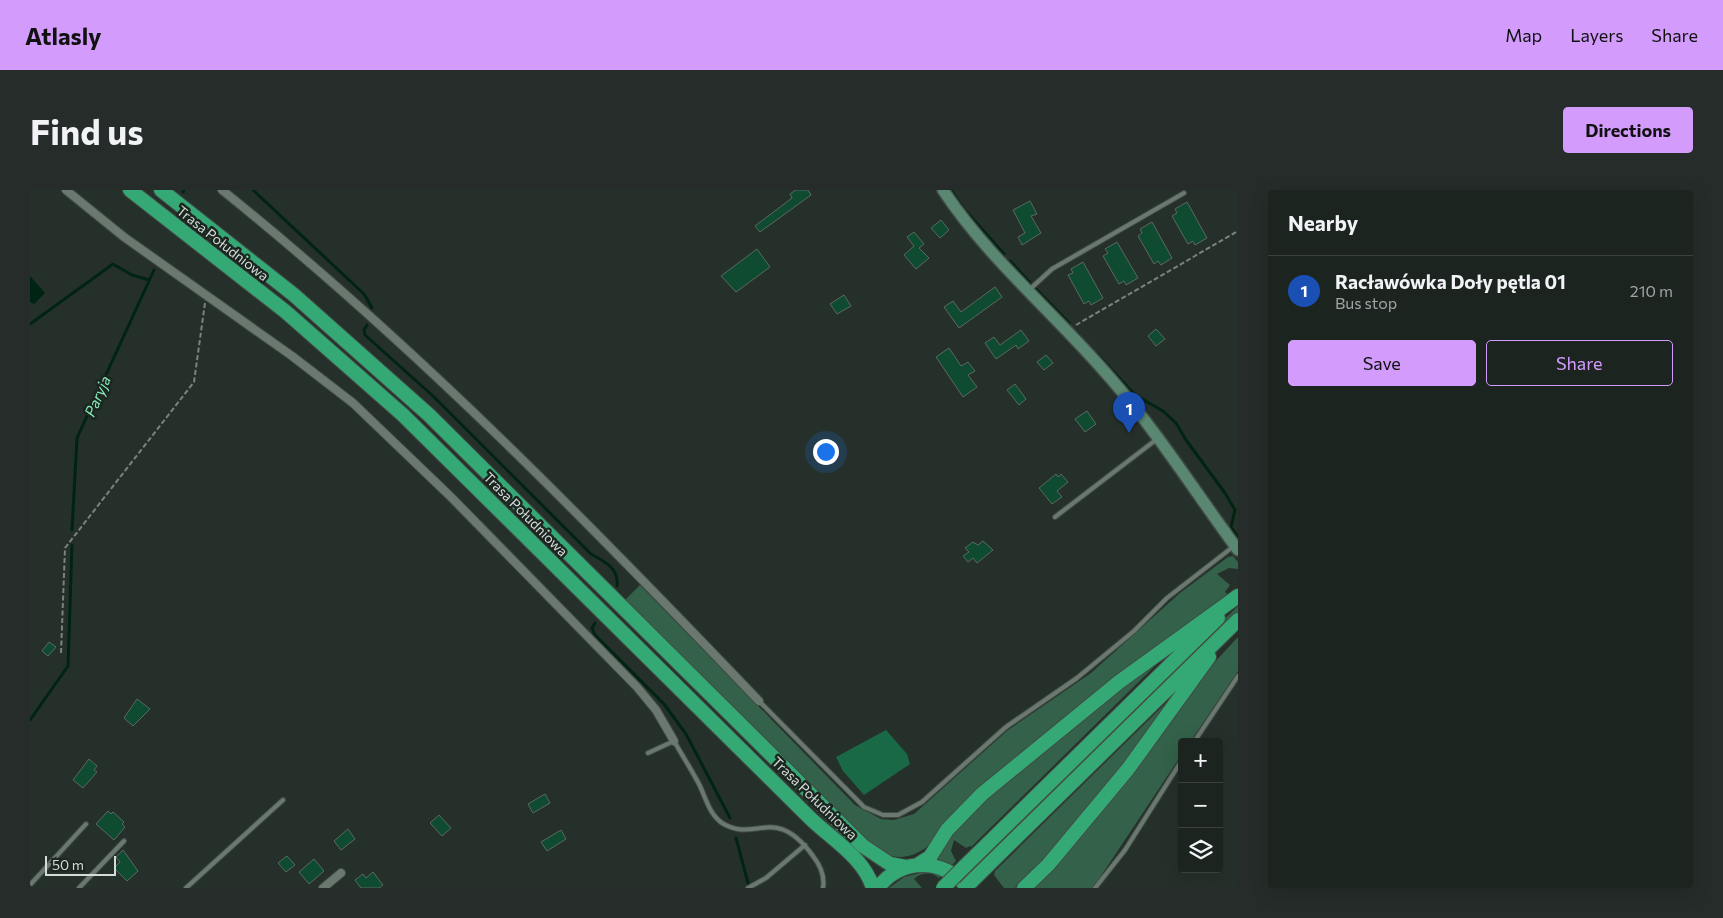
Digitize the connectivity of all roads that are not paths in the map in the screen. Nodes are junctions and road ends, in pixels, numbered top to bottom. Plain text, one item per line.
1 (66, 190) edge
2 (130, 190) edge
3 (161, 190) edge
4 (222, 190) edge
5 (944, 190) edge
6 (1184, 193) dead end
7 (1028, 291) junction
8 (1158, 438) junction
9 (1055, 516) dead end
10 (1237, 546) edge
11 (1238, 597) edge
12 (1234, 624) edge
13 (1238, 676) edge
14 (759, 701) joint
15 (1197, 738) edge
16 (674, 741) junction
17 (648, 753) dead end
18 (1178, 766) edge
19 (283, 800) dead end
20 (86, 824) dead end
21 (124, 840) dead end
22 (805, 846) junction
23 (912, 866) junction
24 (340, 873) dead end
25 (30, 885) edge
26 (969, 885) edge
27 (79, 888) edge
28 (186, 888) edge
29 (323, 888) edge
30 (748, 888) edge
31 (823, 888) edge
32 (873, 888) edge
33 (878, 888) edge
34 (943, 888) edge
35 (1024, 888) edge
36 (1095, 888) edge

1 - 16 street
2 - 32 highway, Trasa Południowa
3 - 23 highway, Trasa Południowa
4 - 14 street
5 - 7 street
6 - 7 lane
7 - 8 street
8 - 9 lane
8 - 10 street
10 - 14 lane
11 - 23 highway
11 - 34 highway, bridge
12 - 26 highway
12 - 35 highway
13 - 15 lane
16 - 17 lane
16 - 22 lane
18 - 36 lane
19 - 28 lane
20 - 25 lane
21 - 27 lane
22 - 30 lane
22 - 31 lane
23 - 26 highway, Trasa Południowa
23 - 33 highway
24 - 29 street

